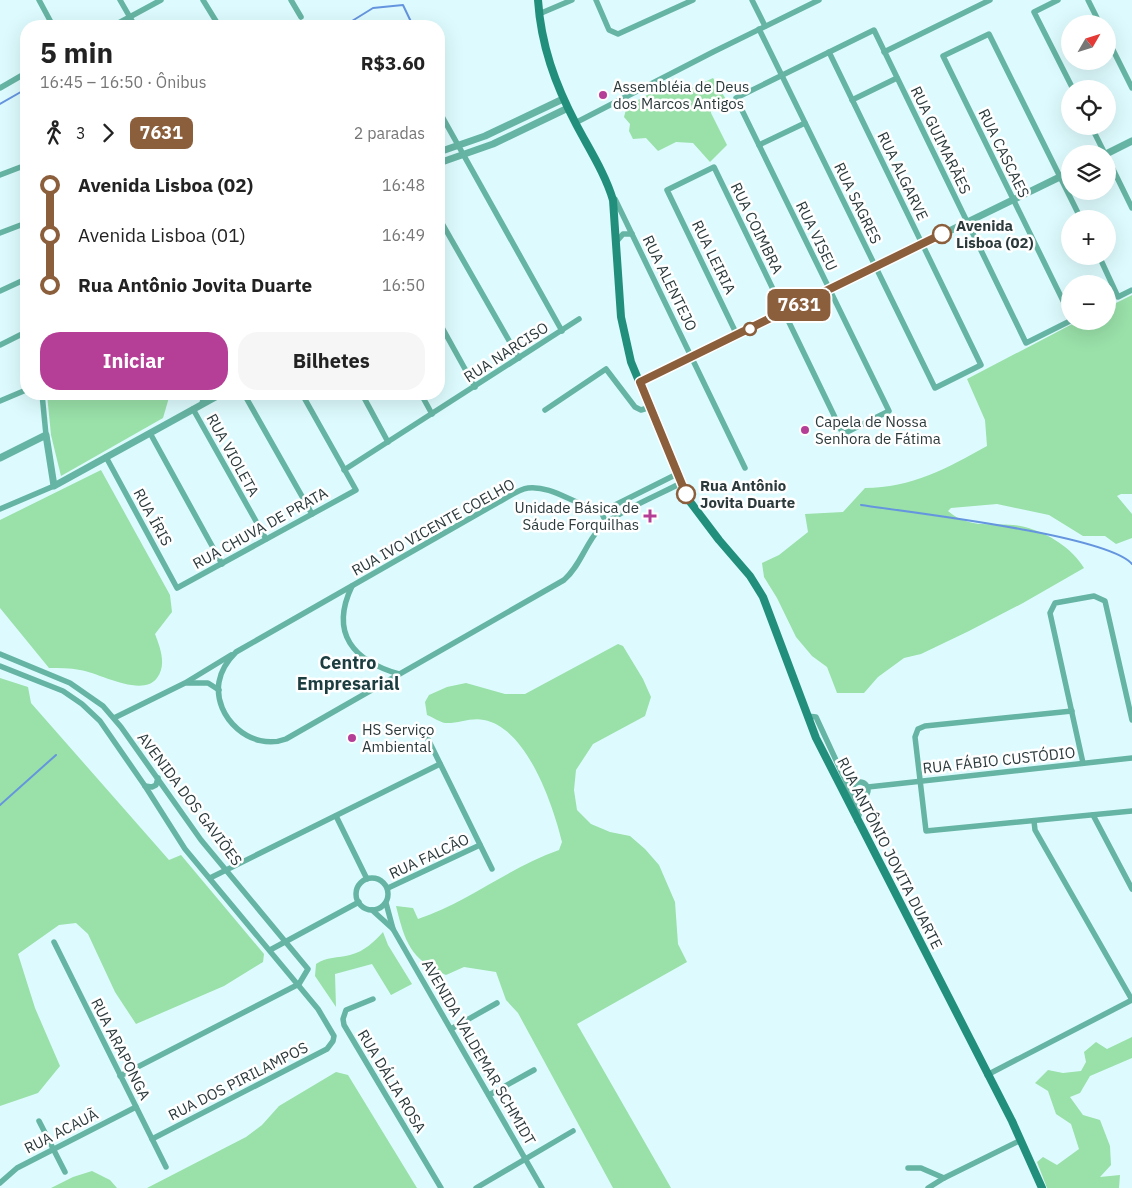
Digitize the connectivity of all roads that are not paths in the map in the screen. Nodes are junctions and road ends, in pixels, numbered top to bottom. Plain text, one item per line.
1 (39, 0) edge
2 (120, 0) edge
3 (161, 0) edge
4 (203, 0) edge
5 (291, 0) edge
6 (538, 0) edge
7 (572, 0) edge
8 (596, 0) edge
9 (693, 0) edge
10 (752, 0) edge
11 (819, 0) edge
12 (990, 0) edge
13 (1058, 0) edge
14 (1088, 0) edge
15 (539, 14) junction
16 (1096, 15) edge
17 (301, 17) dead end
18 (130, 18) junction
19 (50, 20) edge
20 (126, 20) edge
21 (215, 20) edge
22 (762, 28) junction
23 (829, 52) junction
24 (884, 52) junction
25 (1116, 56) edge
26 (782, 75) junction
27 (20, 76) edge
28 (897, 78) junction
29 (1068, 80) edge
30 (1, 86) edge
31 (1132, 88) edge
32 (563, 99) junction
33 (852, 100) junction
34 (568, 108) junction
35 (445, 122) edge
36 (575, 123) junction
37 (805, 123) junction
38 (1132, 141) edge
39 (458, 145) junction
40 (759, 145) junction
41 (1116, 149) edge
42 (445, 150) edge
43 (463, 155) junction
44 (445, 161) edge
45 (20, 167) edge
46 (714, 167) joint
47 (0, 175) edge
48 (1116, 175) edge
49 (1060, 176) junction
50 (610, 191) junction
51 (1013, 199) junction
52 (1132, 208) edge
53 (1077, 210) edge
54 (967, 222) junction
55 (20, 225) edge
56 (445, 228) edge
57 (0, 233) edge
58 (632, 234) junction
59 (617, 240) junction
60 (922, 244) junction
61 (1103, 265) edge
62 (876, 267) junction
63 (20, 282) edge
64 (829, 290) junction
65 (1132, 290) edge
66 (0, 291) edge
67 (1061, 297) edge
68 (784, 312) junction
69 (579, 319) dead end
70 (1061, 326) edge
71 (562, 331) junction
72 (445, 333) edge
73 (738, 334) junction
74 (20, 335) edge
75 (0, 345) edge
76 (692, 357) junction
77 (519, 358) junction
78 (640, 382) junction
79 (475, 387) junction
80 (935, 388) joint
81 (20, 393) edge
82 (43, 400) edge
83 (203, 400) edge
84 (210, 400) edge
85 (247, 400) edge
86 (305, 400) edge
87 (365, 400) edge
88 (424, 400) edge
89 (0, 401) edge
90 (202, 404) junction
91 (651, 407) junction
92 (193, 409) junction
93 (545, 410) dead end
94 (432, 414) junction
95 (150, 433) junction
96 (843, 434) joint
97 (46, 435) junction
98 (388, 442) junction
99 (106, 457) junction
100 (0, 458) edge
101 (745, 468) dead end
102 (344, 470) junction
103 (677, 474) junction
104 (681, 483) junction
105 (54, 486) junction
106 (0, 509) edge
107 (600, 509) junction
108 (312, 514) junction
109 (606, 523) junction
110 (266, 539) junction
111 (222, 564) junction
112 (352, 586) junction
113 (178, 588) joint
114 (236, 652) junction
115 (0, 654) edge
116 (0, 666) edge
117 (399, 674) junction
118 (184, 683) junction
119 (79, 688) junction
120 (219, 690) junction
121 (74, 698) junction
122 (1072, 710) junction
123 (807, 716) junction
124 (114, 718) junction
125 (1132, 720) edge
126 (423, 729) dead end
127 (1132, 758) edge
128 (1083, 763) junction
129 (440, 764) junction
130 (158, 778) junction
131 (921, 781) junction
132 (145, 786) junction
133 (868, 787) junction
134 (852, 792) junction
135 (1132, 812) edge
136 (1093, 815) junction
137 (336, 816) junction
138 (857, 821) junction
139 (1034, 821) junction
140 (480, 845) junction
141 (492, 869) dead end
142 (227, 870) junction
143 (210, 878) junction
144 (366, 879) junction
145 (388, 888) junction
146 (1132, 889) edge
147 (358, 902) junction
148 (386, 903) junction
149 (372, 910) junction
150 (393, 928) junction
151 (54, 942) dead end
152 (288, 942) junction
153 (270, 950) junction
154 (299, 984) junction
155 (373, 999) dead end
156 (1132, 1000) edge
157 (497, 1003) dead end
158 (451, 1029) junction
159 (333, 1041) joint
160 (534, 1070) dead end
161 (987, 1075) junction
162 (120, 1076) junction
163 (489, 1095) junction
164 (136, 1107) junction
165 (39, 1120) dead end
166 (572, 1131) dead end
167 (152, 1139) junction
168 (1021, 1140) junction
169 (54, 1149) junction
170 (525, 1158) junction
171 (166, 1167) dead end
172 (908, 1168) dead end
173 (65, 1172) dead end
174 (944, 1178) junction
175 (0, 1182) edge
176 (441, 1188) edge
177 (476, 1188) edge
178 (542, 1188) edge
179 (928, 1188) edge
180 (1042, 1188) edge

1 - 19 street
2 - 18 street
3 - 18 street
4 - 21 street
5 - 17 street
6 - 15 main road, RUA ANTÔNIO JOVITA DUARTE
7 - 15 street
8 - 9 street
10 - 22 street, RUA SAGRES
11 - 22 street
12 - 24 street
13 - 29 street
14 - 16 street
15 - 32 main road, RUA ANTÔNIO JOVITA DUARTE
18 - 20 street
22 - 26 street, RUA SAGRES
22 - 36 street
23 - 24 street, RUA GUIMARÃES
23 - 26 street
23 - 33 street, RUA ALGARVE
24 - 28 street, RUA GUIMARÃES
25 - 31 street
26 - 37 street, RUA SAGRES
26 - 40 street, RUA VISEU
27 - 30 street
28 - 33 street
28 - 54 street, RUA GUIMARÃES
32 - 34 main road, RUA ANTÔNIO JOVITA DUARTE
32 - 39 street
33 - 60 street, RUA ALGARVE
34 - 36 main road, RUA ANTÔNIO JOVITA DUARTE
34 - 43 street
35 - 39 street
36 - 50 main road, RUA ANTÔNIO JOVITA DUARTE
37 - 40 street
37 - 62 street, RUA SAGRES
38 - 41 street
39 - 42 street
39 - 43 street
40 - 64 street, RUA VISEU
43 - 44 street
43 - 71 street
45 - 47 street
46 - 68 street, RUA COIMBRA
46 - 73 street, RUA LEIRIA
48 - 52 street
49 - 51 street
49 - 51 street, RUA CASCAES
49 - 53 street
50 - 58 street, RUA ALENTEJO
50 - 59 main road, RUA ANTÔNIO JOVITA DUARTE
51 - 54 street
51 - 67 street, RUA CASCAES
54 - 60 street
54 - 70 street, RUA GUIMARÃES
55 - 57 street
56 - 77 street
58 - 59 street
58 - 76 street, RUA ALENTEJO
59 - 78 main road, RUA ANTÔNIO JOVITA DUARTE
60 - 62 street
60 - 80 street, RUA ALGARVE
61 - 65 street
62 - 64 street
62 - 80 street, RUA SAGRES
63 - 66 street
64 - 68 street
64 - 96 street, RUA VISEU
68 - 73 street
68 - 96 street, RUA COIMBRA
69 - 71 street, RUA NARCISO
71 - 77 street, RUA NARCISO
72 - 79 street
73 - 76 street
74 - 75 street
76 - 78 street
76 - 101 street, RUA ALENTEJO
77 - 79 street, RUA NARCISO
78 - 91 main road, RUA ANTÔNIO JOVITA DUARTE
79 - 94 street, RUA NARCISO
81 - 89 street
82 - 97 street
83 - 90 street
84 - 90 street
85 - 108 street
86 - 102 street
87 - 98 street
88 - 94 street
90 - 92 street
91 - 93 street
91 - 103 main road, RUA ANTÔNIO JOVITA DUARTE
92 - 95 street
92 - 110 street, RUA VIOLETA
94 - 98 street, RUA NARCISO
95 - 99 street
95 - 111 street
97 - 100 street
97 - 105 street
98 - 102 street, RUA NARCISO
99 - 105 street
99 - 113 street, RUA ÍRIS
102 - 108 street, RUA CHUVA DE PRATA
103 - 104 main road, RUA ANTÔNIO JOVITA DUARTE
103 - 107 street
104 - 109 street
104 - 123 main road, RUA ANTÔNIO JOVITA DUARTE
105 - 106 street
107 - 109 street
107 - 112 street, RUA IVO VICENTE COELHO
108 - 110 street, RUA CHUVA DE PRATA
109 - 117 street
110 - 111 street, RUA CHUVA DE PRATA
111 - 113 street, RUA CHUVA DE PRATA
112 - 114 street, RUA IVO VICENTE COELHO
112 - 117 street
114 - 118 street, RUA IVO VICENTE COELHO
114 - 120 street, RUA IVO VICENTE COELHO
115 - 119 street, AVENIDA DOS GAVIÕES
116 - 121 street, AVENIDA DOS GAVIÕES
117 - 120 street
118 - 120 street, RUA IVO VICENTE COELHO
118 - 124 street, RUA IVO VICENTE COELHO
119 - 121 street
119 - 124 street, AVENIDA DOS GAVIÕES
121 - 132 street, AVENIDA DOS GAVIÕES
122 - 125 street
122 - 128 street
122 - 131 street
123 - 134 street
123 - 138 main road, RUA ANTÔNIO JOVITA DUARTE
124 - 130 street, AVENIDA DOS GAVIÕES
126 - 129 street
127 - 128 street, RUA FÁBIO CUSTÓDIO
128 - 131 street, RUA FÁBIO CUSTÓDIO
129 - 137 street
129 - 140 street
130 - 132 street
130 - 142 street, AVENIDA DOS GAVIÕES
131 - 133 street, RUA FÁBIO CUSTÓDIO
131 - 139 street
132 - 143 street, AVENIDA DOS GAVIÕES
133 - 134 street
133 - 134 street
134 - 138 street
135 - 136 street
136 - 139 street
136 - 146 street
137 - 142 street
137 - 144 street
138 - 161 main road, RUA ANTÔNIO JOVITA DUARTE
139 - 156 street
140 - 141 street
140 - 145 street, RUA FALCÃO
142 - 143 street
142 - 152 street, AVENIDA DOS GAVIÕES
143 - 153 street, AVENIDA DOS GAVIÕES
144 - 145 street
144 - 147 street
145 - 148 street
147 - 149 street
147 - 152 street
148 - 149 street
148 - 150 street
149 - 150 street
150 - 158 street, AVENIDA VALDEMAR SCHMIDT
151 - 162 street, RUA ARAPONGA
152 - 153 street
152 - 154 street, AVENIDA DOS GAVIÕES
153 - 154 street, AVENIDA DOS GAVIÕES
154 - 159 street, AVENIDA DOS GAVIÕES
154 - 162 street
155 - 176 street, RUA DÁLIA ROSA
156 - 161 street
157 - 158 street
158 - 163 street, AVENIDA VALDEMAR SCHMIDT
159 - 167 street, RUA DOS PIRILAMPOS
160 - 163 street
161 - 168 main road, RUA ANTÔNIO JOVITA DUARTE
162 - 164 street, RUA ARAPONGA
163 - 170 street, AVENIDA VALDEMAR SCHMIDT
164 - 167 street, RUA ARAPONGA
164 - 169 street, RUA ACAUÃ
165 - 169 street
166 - 170 street
167 - 171 street, RUA ARAPONGA
168 - 174 street
168 - 180 main road, RUA ANTÔNIO JOVITA DUARTE
169 - 173 street
169 - 175 street, RUA ACAUÃ
170 - 177 street
170 - 178 street, AVENIDA VALDEMAR SCHMIDT
172 - 174 street
174 - 179 street

